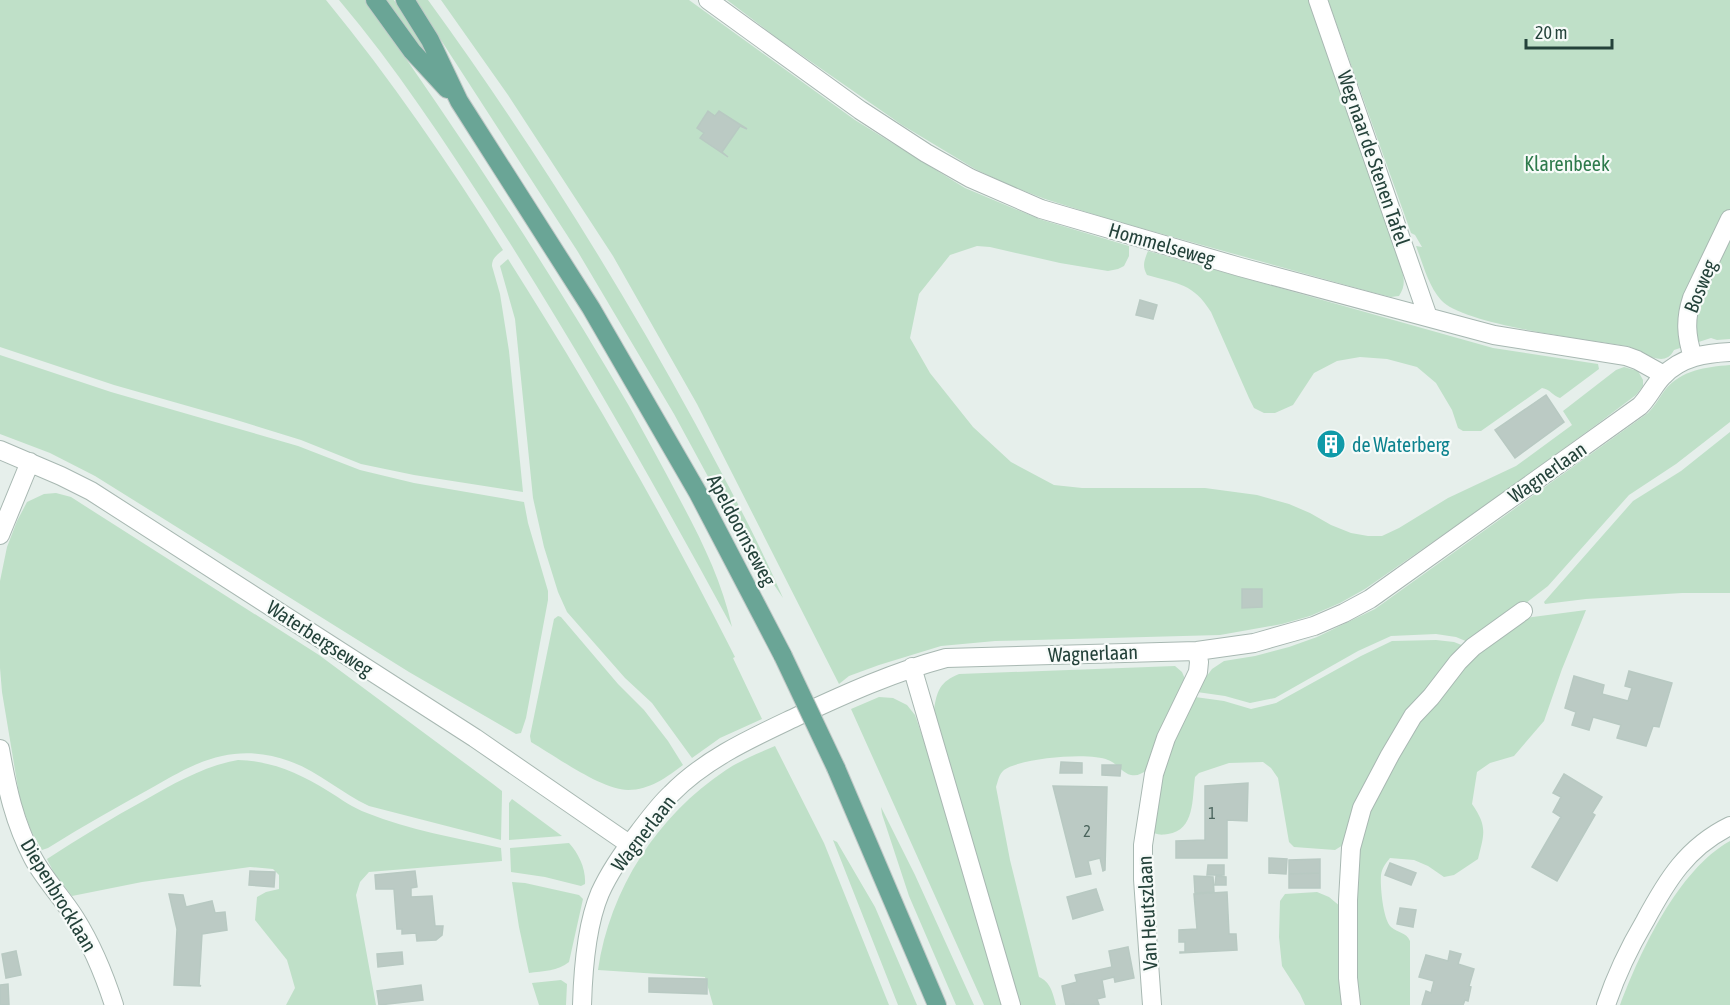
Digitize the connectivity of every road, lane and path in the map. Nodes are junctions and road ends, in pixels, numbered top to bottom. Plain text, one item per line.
1 (375, 0) edge
2 (405, 0) edge
3 (708, 0) edge
4 (1318, 0) edge
5 (459, 101) junction
6 (1730, 219) edge
7 (1428, 317) junction
8 (1730, 352) edge
9 (1693, 357) junction
10 (1664, 375) junction
11 (0, 450) edge
12 (30, 462) junction
13 (0, 535) edge
14 (1523, 611) dead end
15 (1197, 651) junction
16 (912, 668) junction
17 (0, 749) edge
18 (2, 772) edge
19 (1730, 826) edge
20 (629, 844) junction
21 (114, 1005) edge
22 (582, 1005) edge
23 (937, 1005) edge
24 (1011, 1005) edge
25 (1152, 1005) edge
26 (1351, 1005) edge
27 (1606, 1005) edge

1 - 5 main road, Apeldoornseweg
2 - 5 main road, Apeldoornseweg
3 - 7 street, Hommelseweg
4 - 7 street, Weg naar de Stenen Tafel
5 - 23 main road, Apeldoornseweg, bridge
6 - 9 street, Bosweg
7 - 10 street, Hommelseweg
8 - 9 street
9 - 10 street, Wagnerlaan
10 - 15 street, Wagnerlaan
11 - 12 street, Waterbergseweg
12 - 13 street
12 - 20 street, Waterbergseweg
14 - 26 street
15 - 16 street, Wagnerlaan
15 - 25 street, Van Heutszlaan
16 - 20 street, Wagnerlaan
16 - 24 street
17 - 18 street, Diepenbrocklaan
18 - 21 street, Diepenbrocklaan
19 - 27 street
20 - 22 street, Wagnerlaan

